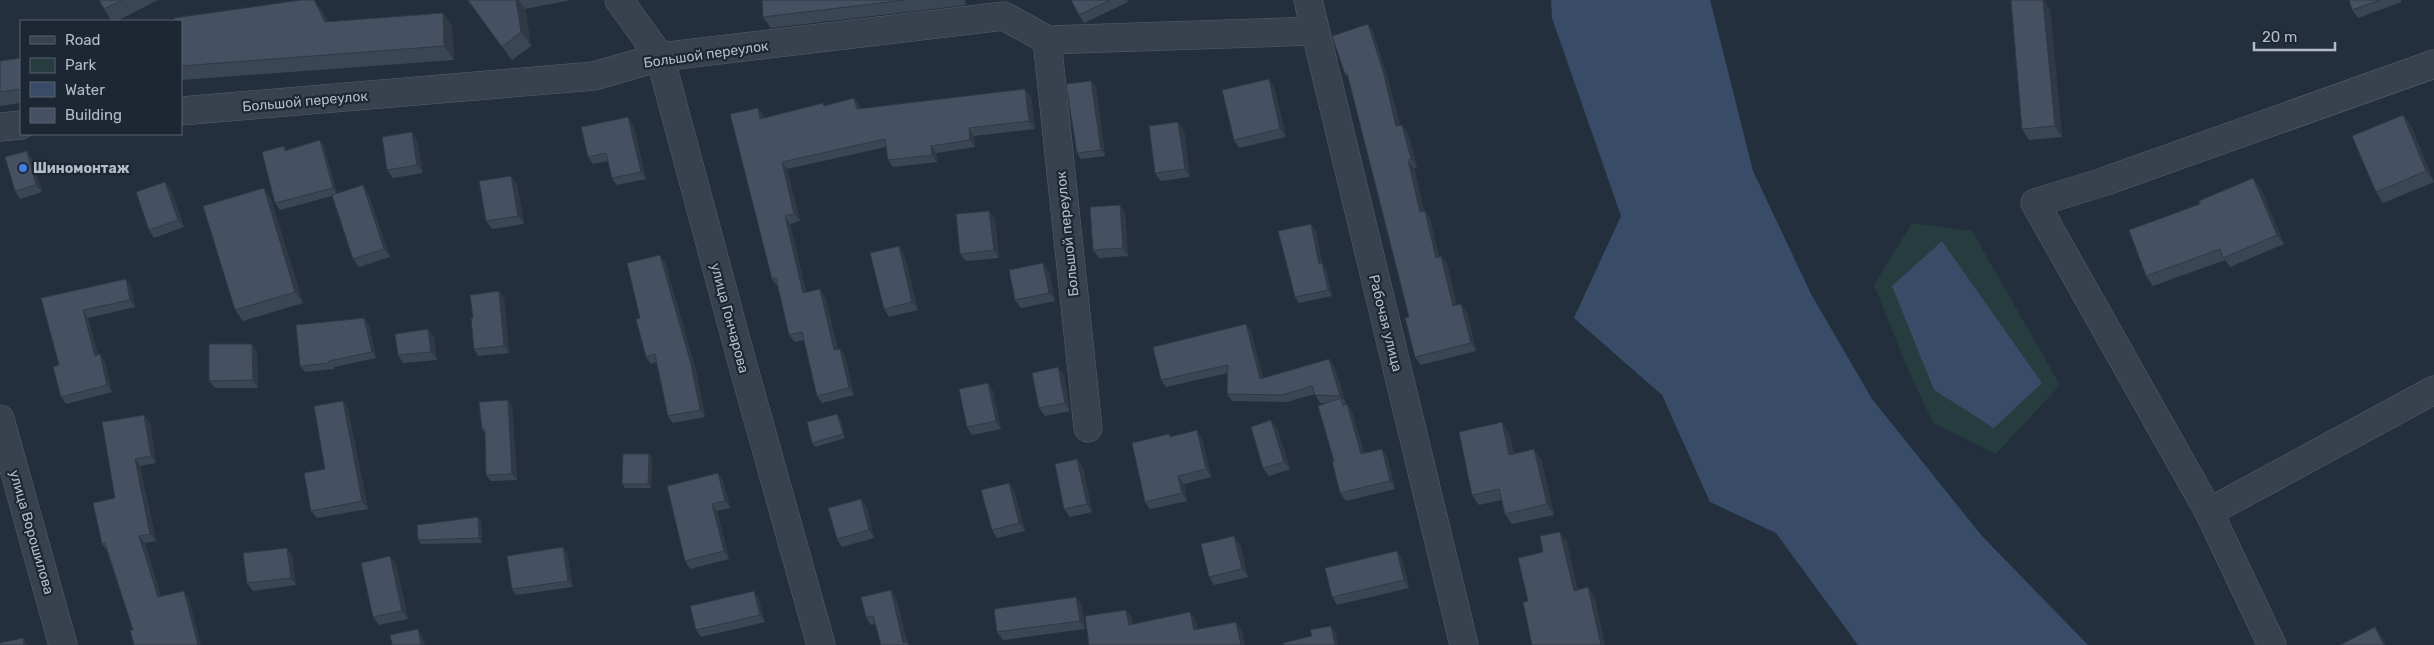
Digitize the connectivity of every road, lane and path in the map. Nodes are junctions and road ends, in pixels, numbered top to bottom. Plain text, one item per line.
1 (619, 0) edge
2 (1308, 0) edge
3 (1002, 8) edge
4 (1315, 32) junction
5 (1047, 40) junction
6 (660, 57) junction
7 (2434, 64) edge
8 (182, 112) edge
9 (20, 125) edge
10 (0, 127) edge
11 (2434, 390) edge
12 (0, 419) edge
13 (1088, 428) dead end
14 (2209, 512) junction
15 (63, 645) edge
16 (821, 645) edge
17 (1464, 645) edge
18 (2272, 645) edge

1 - 6 street, улица Гончарова
2 - 4 street, Рабочая улица
3 - 5 street, Большой переулок
3 - 6 street, Большой переулок
4 - 5 street
4 - 17 street, Рабочая улица
5 - 13 street, Большой переулок
6 - 8 street, Большой переулок
6 - 16 street, улица Гончарова
7 - 14 street
9 - 10 street
11 - 14 street
12 - 15 street, улица Ворошилова
14 - 18 street

